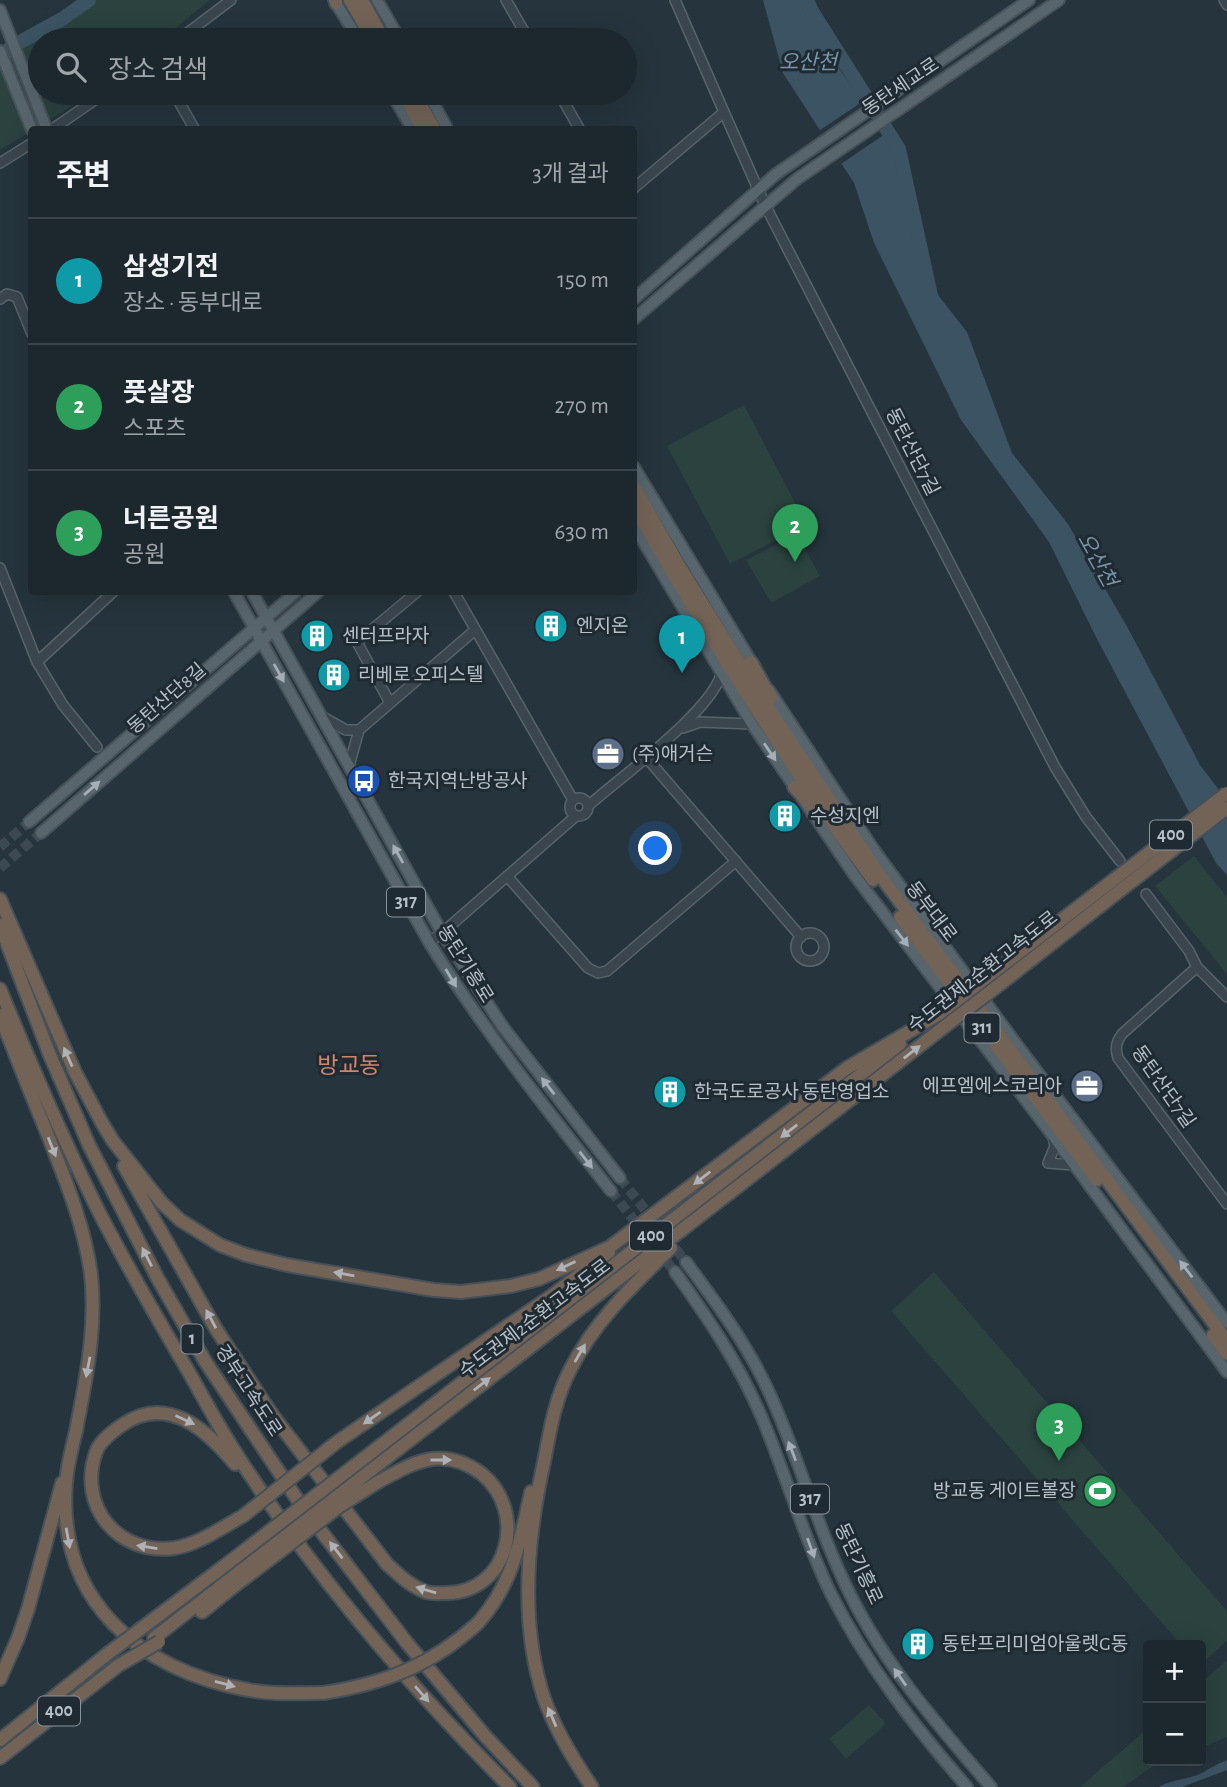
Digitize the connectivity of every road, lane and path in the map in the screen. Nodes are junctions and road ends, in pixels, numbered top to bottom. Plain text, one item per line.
1 (231, 0) edge
2 (349, 0) edge
3 (362, 0) edge
4 (377, 0) edge
5 (506, 0) edge
6 (675, 0) edge
7 (1029, 0) edge
8 (1059, 0) edge
9 (1224, 0) edge
10 (335, 1) edge
11 (1227, 5) edge
12 (0, 10) edge
13 (194, 28) edge
14 (352, 28) edge
15 (366, 28) edge
16 (377, 28) edge
17 (393, 28) edge
18 (522, 28) edge
19 (0, 51) edge
20 (28, 79) edge
21 (39, 105) edge
22 (87, 105) edge
23 (181, 105) edge
24 (398, 105) edge
25 (409, 105) edge
26 (421, 105) edge
27 (434, 105) edge
28 (566, 105) edge
29 (724, 112) junction
30 (30, 126) edge
31 (47, 126) edge
32 (55, 126) edge
33 (193, 126) edge
34 (411, 126) edge
35 (421, 126) edge
36 (433, 126) edge
37 (446, 126) edge
38 (578, 126) edge
39 (28, 146) edge
40 (0, 163) edge
41 (637, 185) edge
42 (758, 188) junction
43 (765, 205) junction
44 (637, 296) edge
45 (0, 299) edge
46 (637, 316) edge
47 (28, 324) edge
48 (637, 472) edge
49 (637, 492) edge
50 (637, 511) edge
51 (637, 531) edge
52 (0, 568) edge
53 (111, 595) edge
54 (236, 595) edge
55 (254, 595) edge
56 (292, 595) edge
57 (314, 595) edge
58 (413, 595) edge
59 (456, 595) edge
60 (265, 618) junction
61 (255, 627) junction
62 (273, 630) junction
63 (475, 630) junction
64 (262, 640) junction
65 (37, 662) junction
66 (751, 662) junction
67 (721, 675) junction
68 (390, 703) junction
69 (323, 717) junction
70 (752, 724) junction
71 (359, 730) junction
72 (675, 731) junction
73 (97, 747) dead end
74 (645, 757) junction
75 (349, 766) junction
76 (794, 787) junction
77 (1227, 793) edge
78 (573, 800) junction
79 (588, 806) junction
80 (1227, 808) edge
81 (576, 816) junction
82 (29, 822) tunnel mouth
83 (834, 827) junction
84 (41, 833) tunnel mouth
85 (853, 837) junction
86 (736, 861) junction
87 (1120, 862) dead end
88 (507, 876) junction
89 (1119, 883) junction
90 (1146, 894) dead end
91 (0, 899) edge
92 (0, 925) edge
93 (442, 933) junction
94 (801, 937) dead end
95 (429, 942) junction
96 (1197, 967) junction
97 (0, 989) edge
98 (1227, 998) edge
99 (0, 1015) edge
100 (944, 1019) junction
101 (89, 1100) junction
102 (1053, 1136) junction
103 (1074, 1165) junction
104 (620, 1178) tunnel mouth
105 (611, 1191) tunnel mouth
106 (723, 1200) junction
107 (1227, 1205) edge
108 (646, 1221) junction
109 (686, 1262) tunnel mouth
110 (675, 1272) tunnel mouth
111 (1227, 1323) edge
112 (1227, 1341) edge
113 (1227, 1354) edge
114 (1227, 1372) edge
115 (558, 1394) junction
116 (73, 1446) junction
117 (370, 1471) junction
118 (276, 1511) junction
119 (0, 1679) edge
120 (0, 1740) edge
121 (0, 1758) edge
122 (510, 1787) edge
123 (533, 1787) edge
124 (592, 1787) edge
125 (967, 1787) edge
126 (992, 1787) edge

1 - 13 street
2 - 15 highway
3 - 16 highway
4 - 17 main road
5 - 18 street
6 - 29 street, 동탄산단7길
7 - 42 main road, 동탄세교로
8 - 43 main road, 동탄세교로
9 - 11 street
10 - 14 main road
12 - 20 main road
19 - 30 main road
21 - 31 main road
22 - 32 street
23 - 33 street
24 - 34 main road
25 - 35 highway
26 - 36 highway
27 - 37 main road
28 - 38 street
29 - 41 street
29 - 42 street, 동탄산단7길
39 - 40 street
42 - 43 street, 동탄산단7길
42 - 44 main road
43 - 46 main road
43 - 87 street, 동탄산단7길
45 - 47 street
48 - 66 main road
49 - 85 highway, 동부대로 / 311
50 - 83 highway, 동부대로 / 311
51 - 67 main road, 동부대로
52 - 65 street
53 - 65 street
54 - 61 main road, 동탄기흥로 / 317
55 - 60 main road, 동탄기흥로 / 317
56 - 60 main road, 동탄산단8길
57 - 62 main road, 동탄산단8길
58 - 68 street
59 - 63 street
60 - 61 main road, 동탄산단8길
60 - 62 main road, 동탄기흥로 / 317
61 - 64 main road, 동탄기흥로 / 317
61 - 82 main road, 동탄산단8길
62 - 64 main road, 동탄산단8길
62 - 69 main road, 동탄기흥로 / 317
63 - 68 street
63 - 78 street
84 -> 64 main road, 동탄산단8길
64 -> 95 main road, 동탄기흥로 / 317
65 - 73 street
66 - 85 highway
111 -> 66 main road
67 - 70 main road, 동부대로
67 - 72 street
68 - 71 street
69 - 71 street
69 - 75 main road, 동탄기흥로 / 317
70 - 72 street
70 -> 76 main road, 동부대로
71 - 75 street
72 - 74 street
74 - 79 street
74 - 86 street
93 -> 75 main road, 동탄기흥로 / 317
76 - 83 highway
76 -> 102 main road, 동부대로
77 - 89 highway, 수도권제2순환고속도로 / 400, bridge
78 - 79 street
78 - 81 street
79 - 81 street
80 - 89 highway, 수도권제2순환고속도로 / 400, bridge
81 - 88 street
83 - 113 highway, 동부대로 / 311
85 - 112 highway, 동부대로 / 311
86 - 88 street
86 - 94 street
88 - 93 street
89 - 100 highway, 수도권제2순환고속도로 / 400, bridge
90 - 96 street
101 -> 91 highway
123 -> 92 highway, 경부고속도로 / 1
93 - 95 street
104 -> 93 main road, 동탄기흥로 / 317
95 -> 105 main road, 동탄기흥로 / 317
96 - 98 street
96 - 107 street, 동탄산단7길
97 - 118 highway, 경부고속도로 / 1
99 -> 116 highway
106 -> 100 highway, 수도권제2순환고속도로 / 400
100 -> 108 highway
100 -> 117 highway, 수도권제2순환고속도로 / 400
108 -> 101 highway
117 -> 101 highway
102 - 103 main road, 동부대로
102 - 103 street
103 - 114 main road, 동부대로
115 -> 106 highway
117 -> 106 highway, 수도권제2순환고속도로 / 400
108 -> 118 highway, bridge
126 -> 109 main road, 동탄기흥로 / 317
110 -> 125 main road, 동탄기흥로 / 317
116 -> 115 highway, bridge
124 -> 115 highway
116 - 119 highway
117 - 120 highway, 수도권제2순환고속도로 / 400, bridge
117 - 121 highway, 400, bridge
118 -> 122 highway, 경부고속도로 / 1

